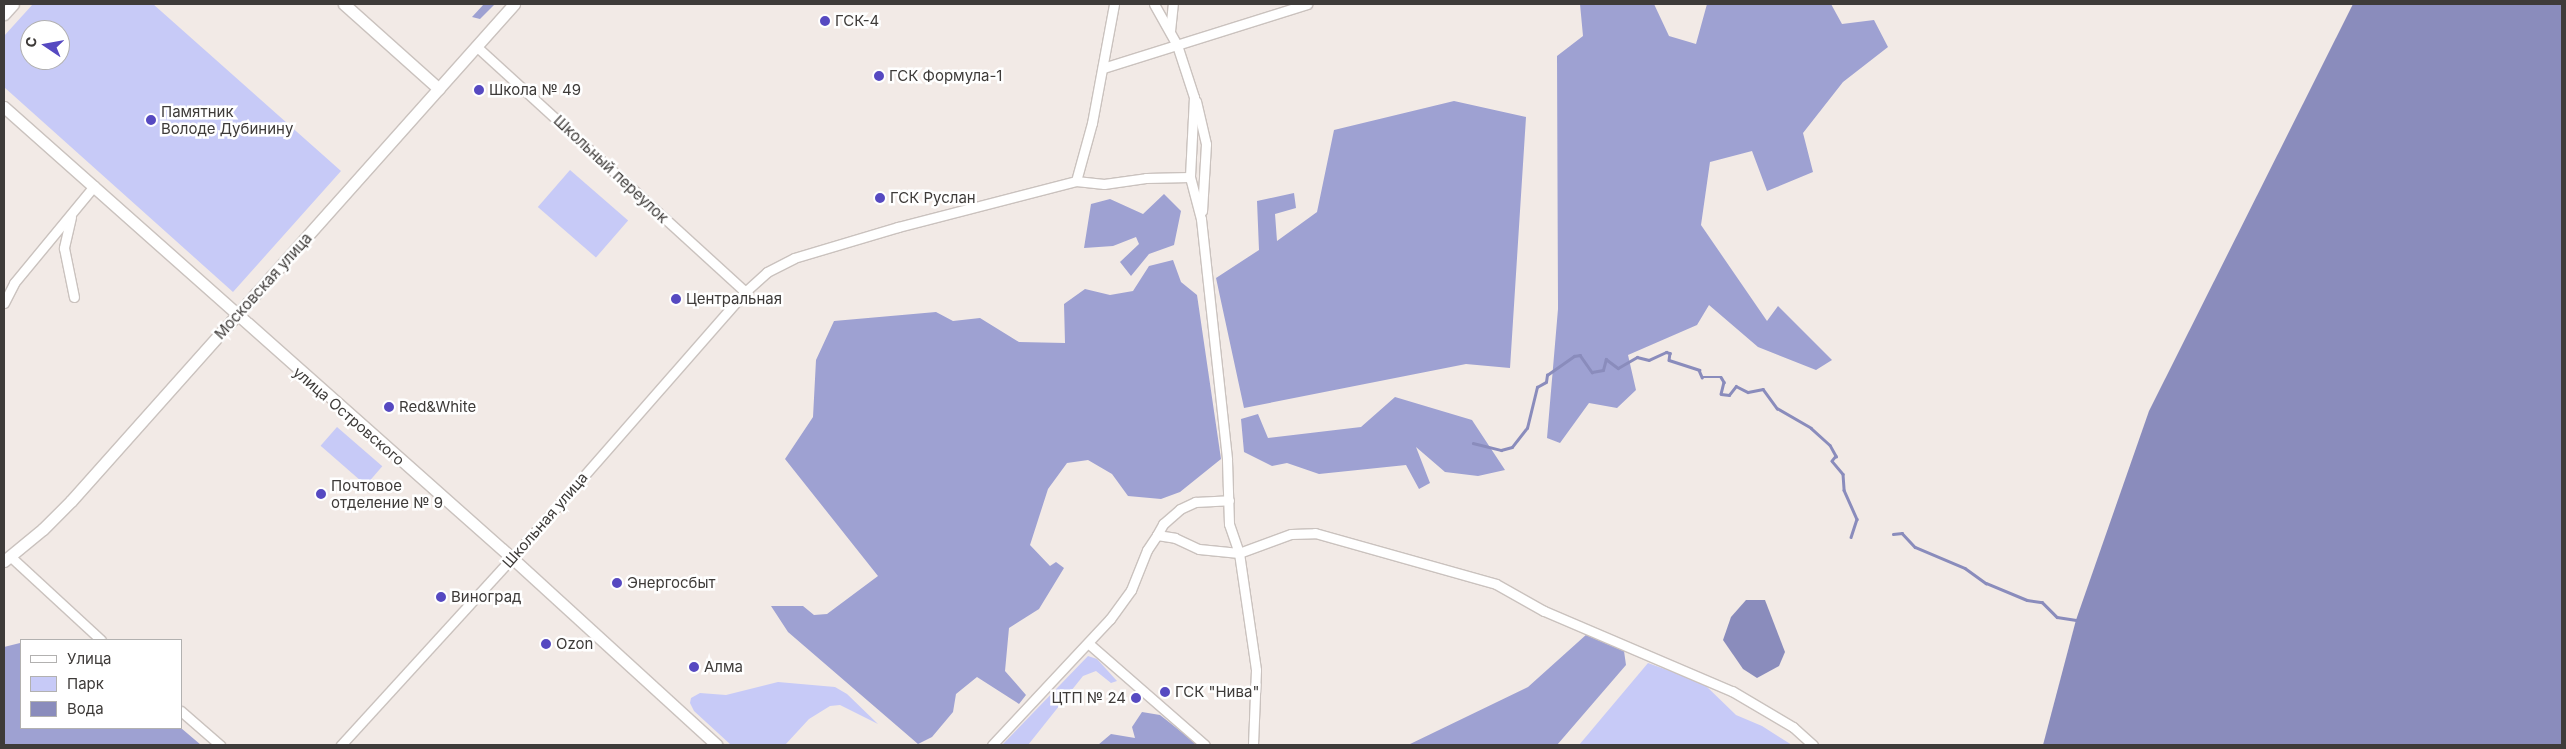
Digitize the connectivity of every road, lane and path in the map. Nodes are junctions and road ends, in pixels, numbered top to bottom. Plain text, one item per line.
1 (13, 4) edge
2 (344, 4) edge
3 (514, 4) edge
4 (1114, 4) edge
5 (1154, 4) edge
6 (1173, 4) edge
7 (1307, 4) edge
8 (4, 14) edge
9 (1170, 31) junction
10 (1177, 45) junction
11 (476, 46) junction
12 (1103, 68) junction
13 (439, 89) junction
14 (1194, 97) junction
15 (4, 107) edge
16 (1190, 178) junction
17 (1076, 182) junction
18 (94, 186) junction
19 (72, 213) junction
20 (1201, 219) junction
21 (745, 292) junction
22 (74, 297) dead end
23 (4, 303) edge
24 (236, 315) junction
25 (1229, 500) junction
26 (1157, 535) junction
27 (1239, 553) junction
28 (512, 558) junction
29 (7, 559) edge
30 (100, 639) edge
31 (1088, 644) junction
32 (182, 712) edge
33 (220, 745) edge
34 (341, 745) edge
35 (717, 745) edge
36 (992, 745) edge
37 (1205, 745) edge
38 (1252, 745) edge
39 (1813, 745) edge

1 - 8 main road
2 - 13 main road
3 - 11 main road, Московская улица
4 - 12 street
5 - 9 street
6 - 9 street
7 - 10 street
9 - 10 street
10 - 12 street
10 - 14 street
11 - 13 main road, Московская улица
11 - 21 street, Школьный переулок
12 - 17 street
13 - 24 main road, Московская улица
14 - 16 street
14 - 20 street
15 - 18 main road, улица Островского
16 - 17 street, Школьная улица
16 - 20 street
17 - 21 street, Школьная улица
18 - 19 street
18 - 24 main road, улица Островского
19 - 22 street
19 - 23 street
20 - 25 street
21 - 28 street, Школьная улица
24 - 28 main road, улица Островского
24 - 29 main road, Московская улица
25 - 26 street
25 - 27 street
26 - 27 street
26 - 31 street
27 - 38 street
27 - 39 street
28 - 34 street, Школьная улица
28 - 35 main road, улица Островского
29 - 30 street
31 - 36 street
31 - 37 street
32 - 33 street

